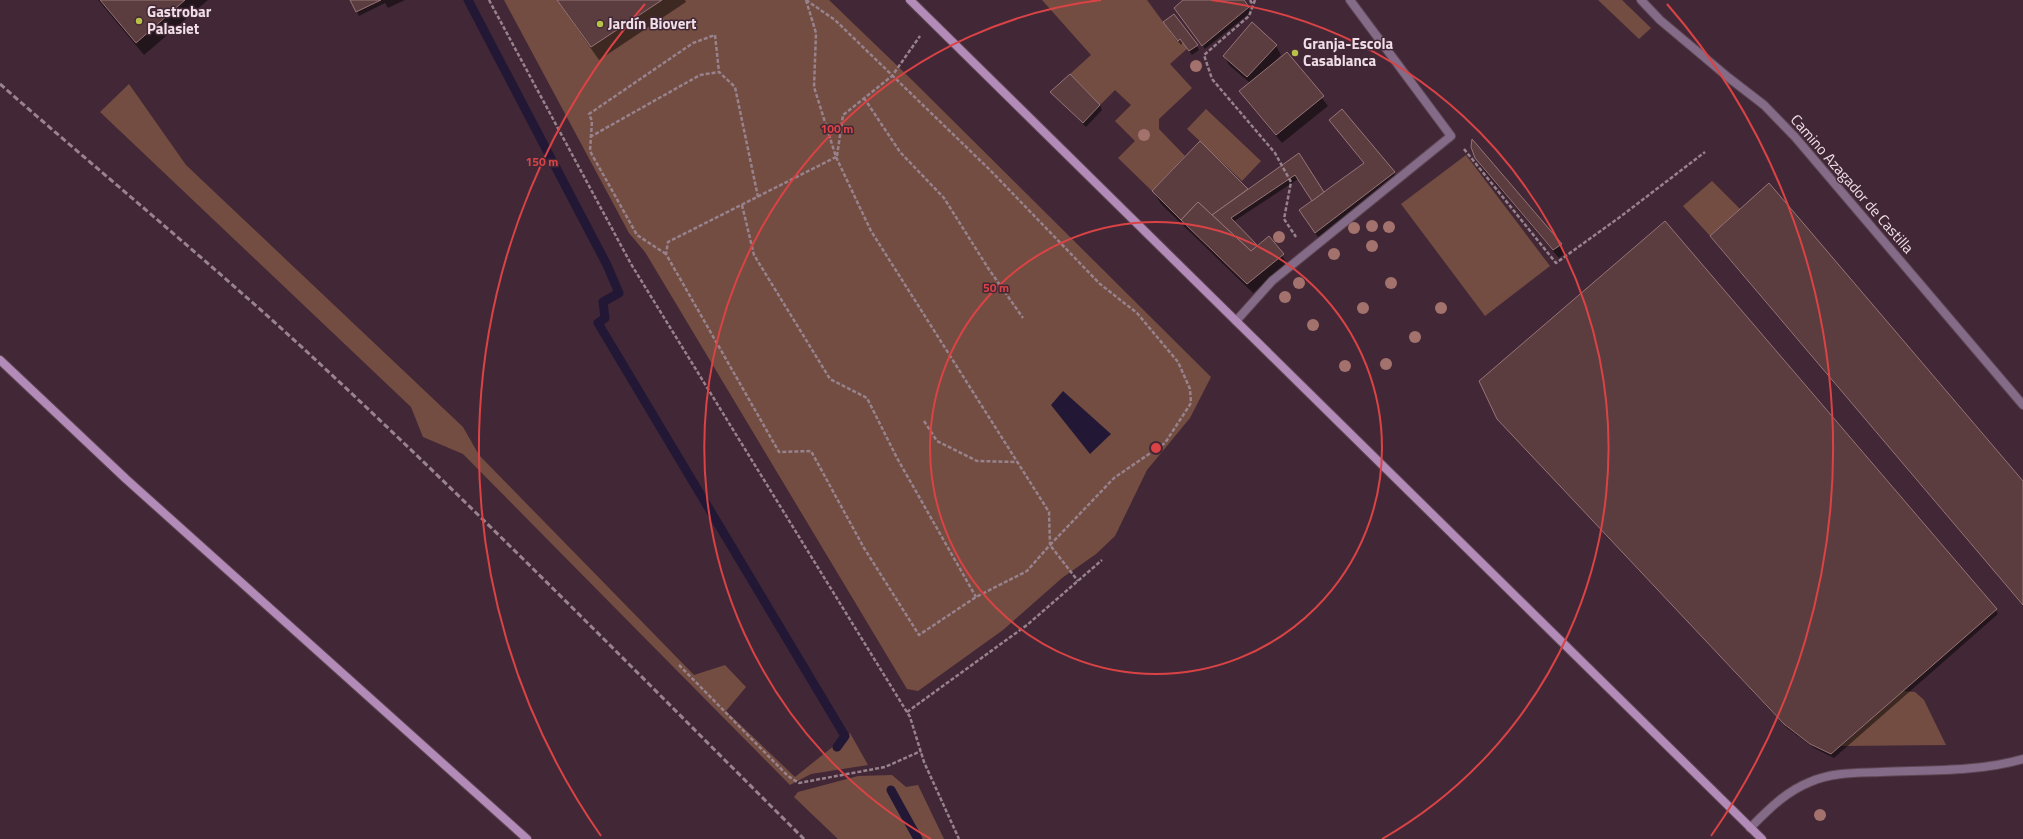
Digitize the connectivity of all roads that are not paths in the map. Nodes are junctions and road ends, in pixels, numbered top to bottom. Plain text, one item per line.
1 (910, 0) edge
2 (1350, 0) edge
3 (1641, 0) edge
4 (1236, 321) junction
5 (0, 360) edge
6 (2023, 405) edge
7 (2023, 759) edge
8 (1750, 828) junction
9 (527, 839) edge
10 (1762, 839) edge

1 - 4 main road
2 - 4 street
3 - 6 street, Camino Azagador de Castilla
4 - 8 main road
5 - 9 main road
7 - 8 street
8 - 10 main road

